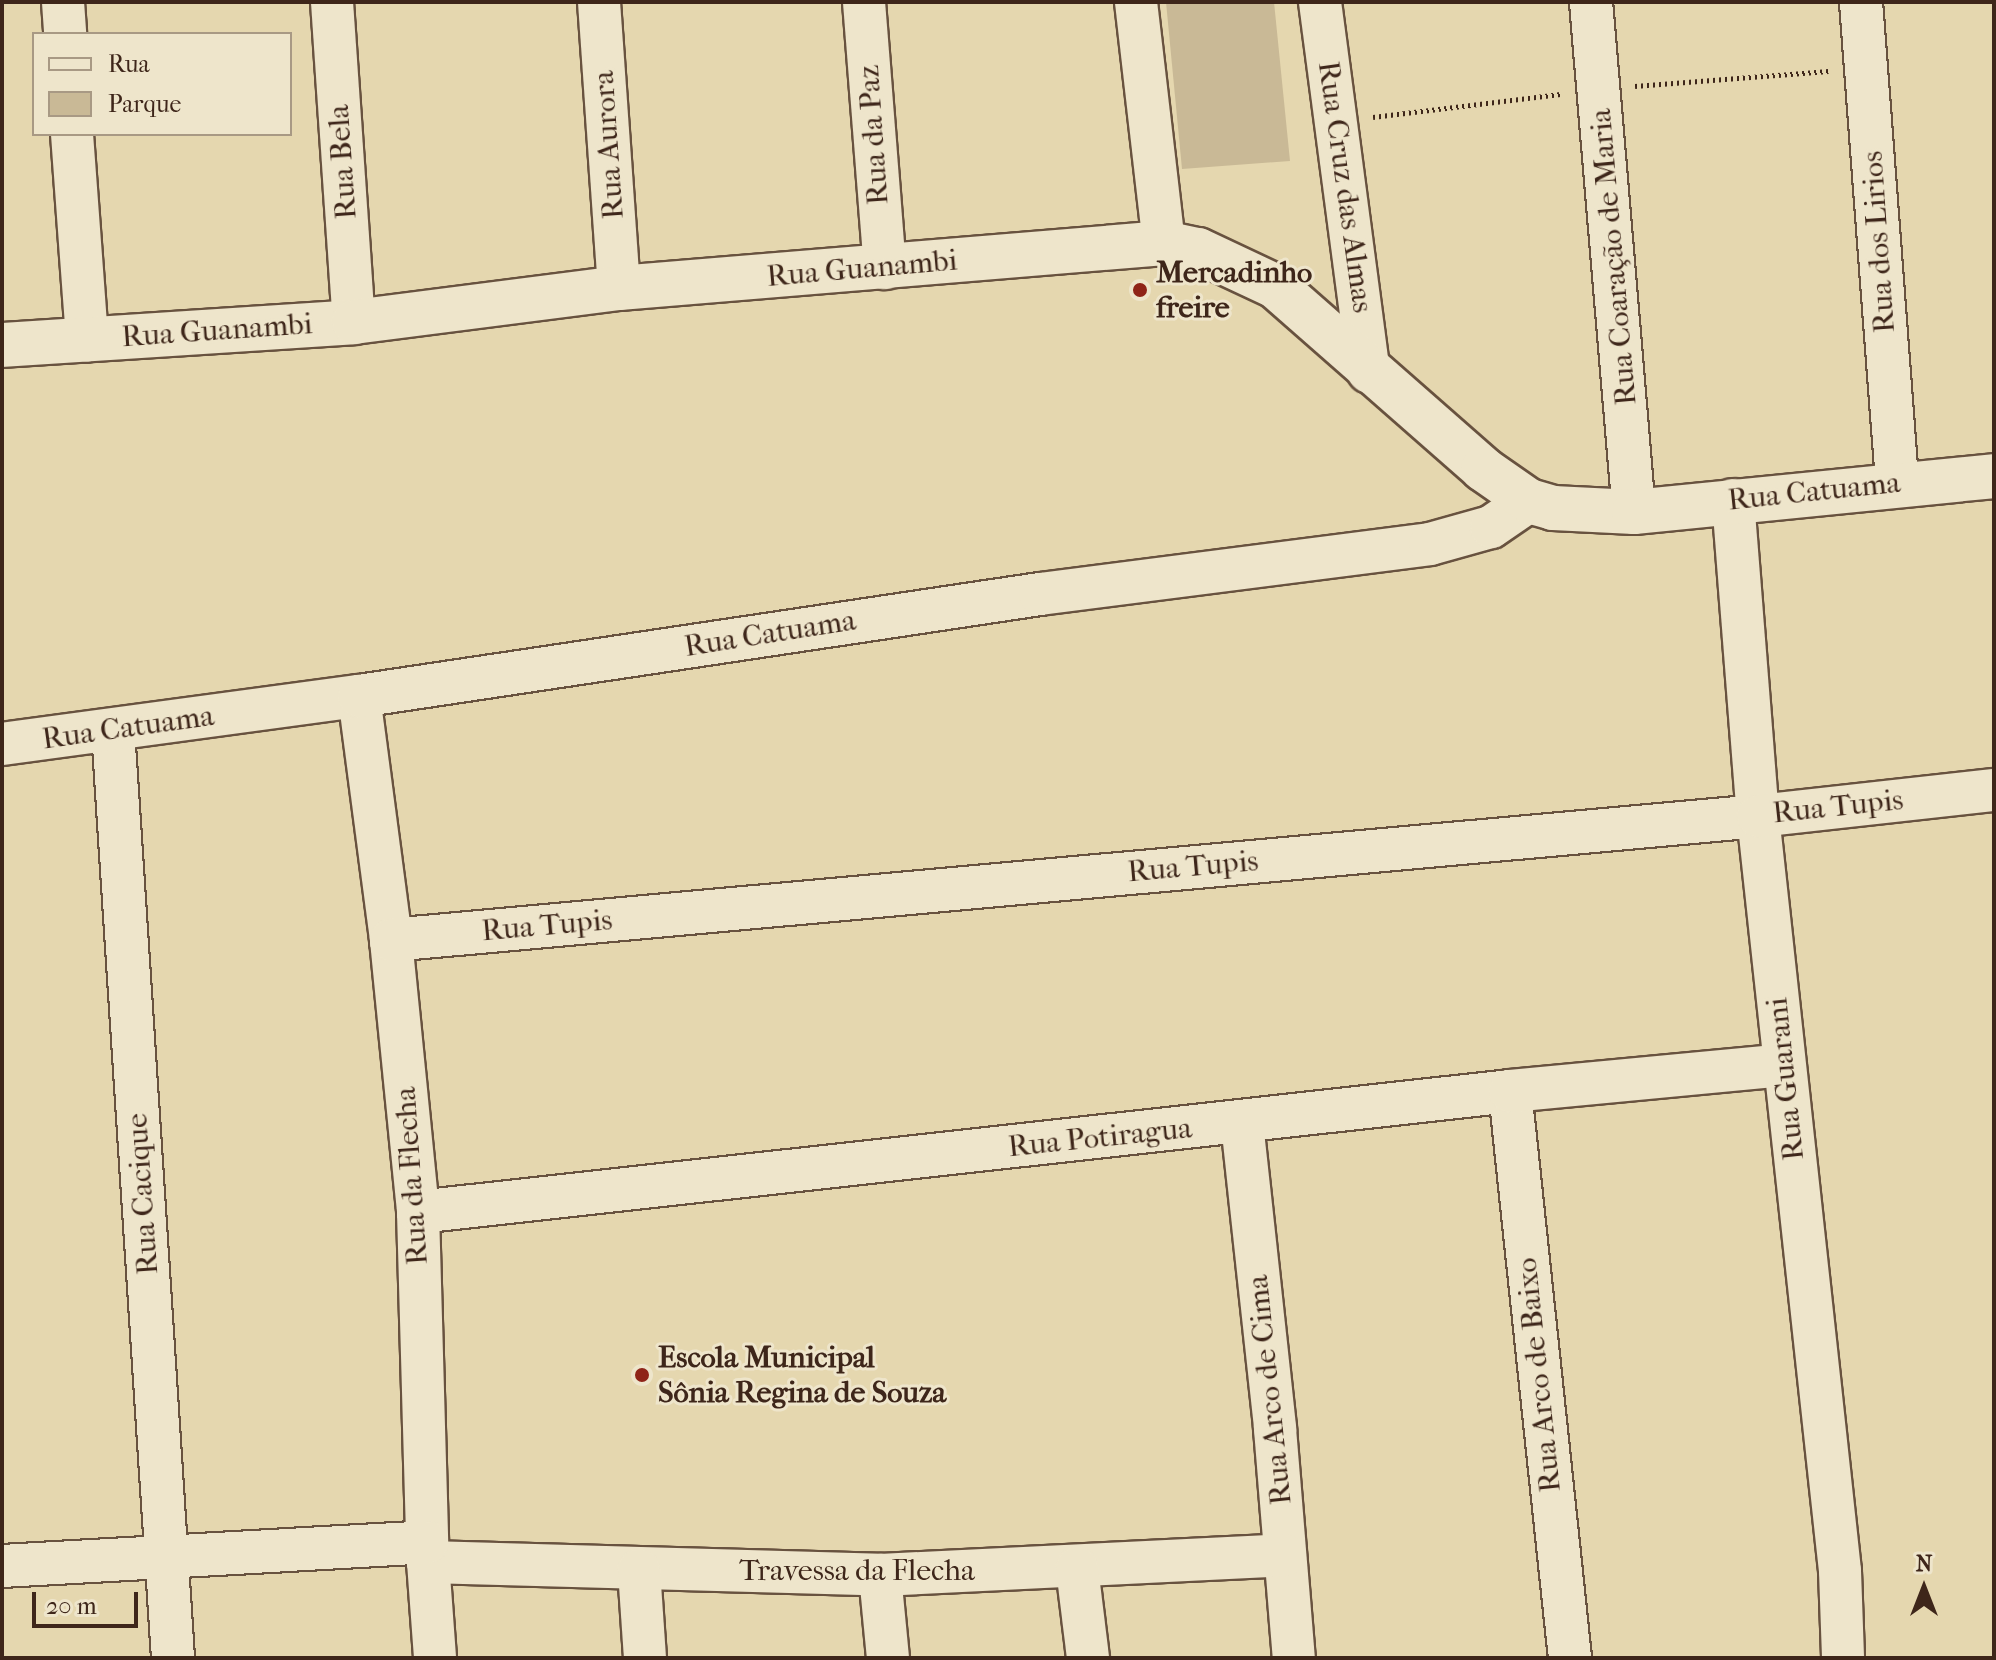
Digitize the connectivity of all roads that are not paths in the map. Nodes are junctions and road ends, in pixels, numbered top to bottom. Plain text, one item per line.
1 (63, 2) edge
2 (332, 2) edge
3 (599, 2) edge
4 (864, 2) edge
5 (1136, 2) edge
6 (1320, 2) edge
7 (1591, 2) edge
8 (1861, 2) edge
9 (65, 32) edge
10 (72, 136) edge
11 (1164, 243) junction
12 (885, 268) junction
13 (619, 288) junction
14 (354, 322) junction
15 (87, 340) junction
16 (2, 345) edge
17 (1369, 372) junction
18 (1994, 476) edge
19 (1897, 483) junction
20 (1733, 500) junction
21 (1529, 501) junction
22 (1634, 512) junction
23 (359, 696) junction
24 (113, 730) junction
25 (2, 744) edge
26 (1994, 790) edge
27 (1758, 816) junction
28 (391, 940) junction
29 (1784, 1065) junction
30 (1510, 1091) junction
31 (1242, 1123) junction
32 (418, 1212) junction
33 (428, 1552) junction
34 (1285, 1555) junction
35 (167, 1557) junction
36 (2, 1566) edge
37 (1077, 1568) junction
38 (639, 1570) junction
39 (880, 1575) junction
40 (173, 1658) edge
41 (435, 1658) edge
42 (645, 1658) edge
43 (888, 1658) edge
44 (1088, 1658) edge
45 (1294, 1658) edge
46 (1570, 1658) edge
47 (1843, 1658) edge

1 - 9 street
2 - 14 street, Rua Bela
3 - 13 street, Rua Aurora
4 - 12 street, Rua da Paz
5 - 11 street
6 - 17 street, Rua Cruz das Almas
7 - 22 street, Rua Coaração de Maria
8 - 19 street, Rua dos Lirios
10 - 15 street
11 - 12 street, Rua Guanambi
11 - 17 street, Rua Guanambi
12 - 13 street, Rua Guanambi
13 - 14 street, Rua Guanambi
14 - 15 street, Rua Guanambi
15 - 16 street, Rua Guanambi
17 - 21 street, Rua Guanambi
18 - 19 street, Rua Catuama
19 - 20 street, Rua Catuama
20 - 22 street, Rua Catuama
20 - 27 street, Rua Guarani
21 - 22 street, Rua Guanambi
21 - 23 street, Rua Catuama
23 - 24 street, Rua Catuama
23 - 28 street, Rua da Flecha
24 - 25 street, Rua Catuama
24 - 35 street, Rua Cacique
26 - 27 street, Rua Tupis
27 - 28 street, Rua Tupis
27 - 29 street, Rua Guarani
28 - 32 street, Rua da Flecha
29 - 30 street, Rua Potiragua
29 - 47 street, Rua Guarani
30 - 31 street, Rua Potiragua
30 - 46 street, Rua Arco de Baixo
31 - 32 street, Rua Potiragua
31 - 34 street, Rua Arco de Cima
32 - 33 street, Rua da Flecha
33 - 35 street, Travessa da Flecha
33 - 38 street, Travessa da Flecha
33 - 41 street, Rua da Flecha
34 - 37 street, Travessa da Flecha
34 - 45 street, Rua Arco de Cima
35 - 36 street, Travessa da Flecha
35 - 40 street, Rua Cacique
37 - 39 street, Travessa da Flecha
37 - 44 street
38 - 39 street, Travessa da Flecha
38 - 42 street
39 - 43 street

